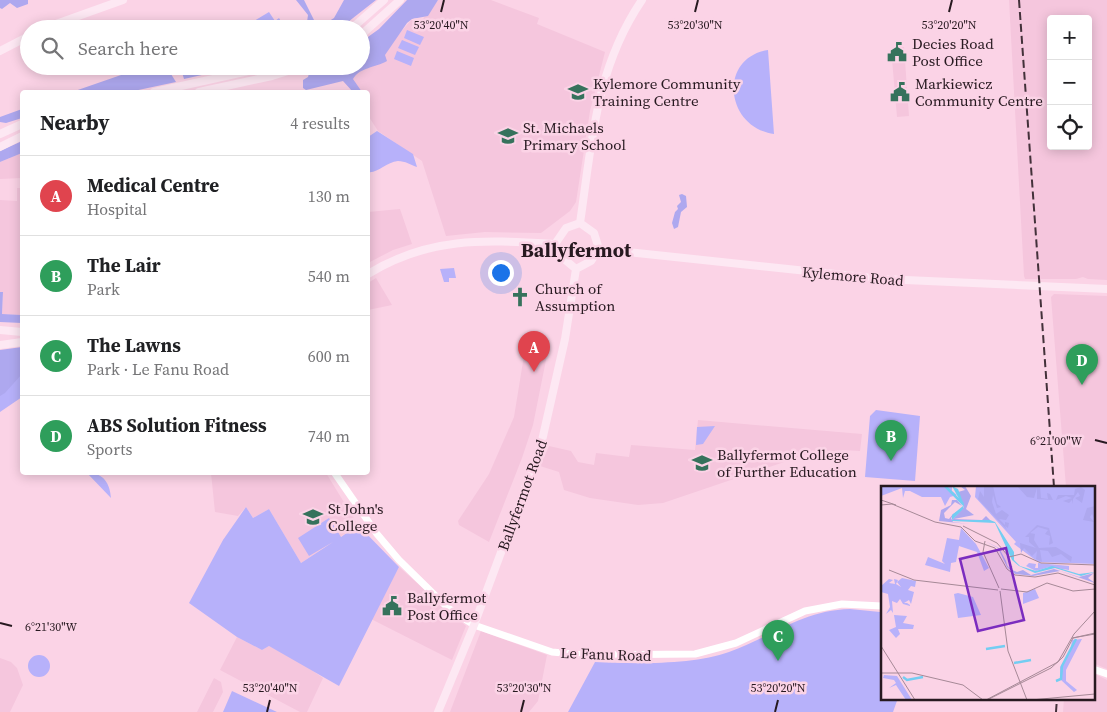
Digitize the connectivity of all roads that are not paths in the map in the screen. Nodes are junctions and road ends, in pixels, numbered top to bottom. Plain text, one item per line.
1 (123, 0) edge
2 (384, 0) edge
3 (400, 0) edge
4 (642, 0) edge
5 (67, 20) edge
6 (361, 20) edge
7 (370, 27) edge
8 (20, 41) edge
9 (0, 51) edge
10 (231, 75) edge
11 (275, 75) edge
12 (163, 90) edge
13 (208, 90) edge
14 (20, 125) edge
15 (0, 134) edge
16 (20, 137) edge
17 (0, 147) edge
18 (580, 223) junction
19 (555, 244) junction
20 (599, 249) junction
21 (576, 269) junction
22 (370, 273) edge
23 (1107, 289) edge
24 (0, 330) edge
25 (20, 332) edge
26 (20, 342) edge
27 (0, 345) edge
28 (336, 475) edge
29 (881, 606) edge
30 (474, 625) junction
31 (1094, 669) edge
32 (1107, 674) edge
33 (438, 712) edge

1 - 5 main road
2 - 6 main road
3 - 7 main road
4 - 18 main road
8 - 9 main road
10 - 12 main road
11 - 13 main road
14 - 15 main road
16 - 17 main road
18 - 19 main road
18 - 20 main road
19 - 21 main road
19 - 22 main road
20 - 21 main road
20 - 23 main road, Kylemore Road
21 - 30 main road, Ballyfermot Road
24 - 25 main road
26 - 27 main road
28 - 30 street, Le Fanu Road
29 - 30 street, Le Fanu Road
30 - 33 main road, Ballyfermot Road
31 - 32 street

